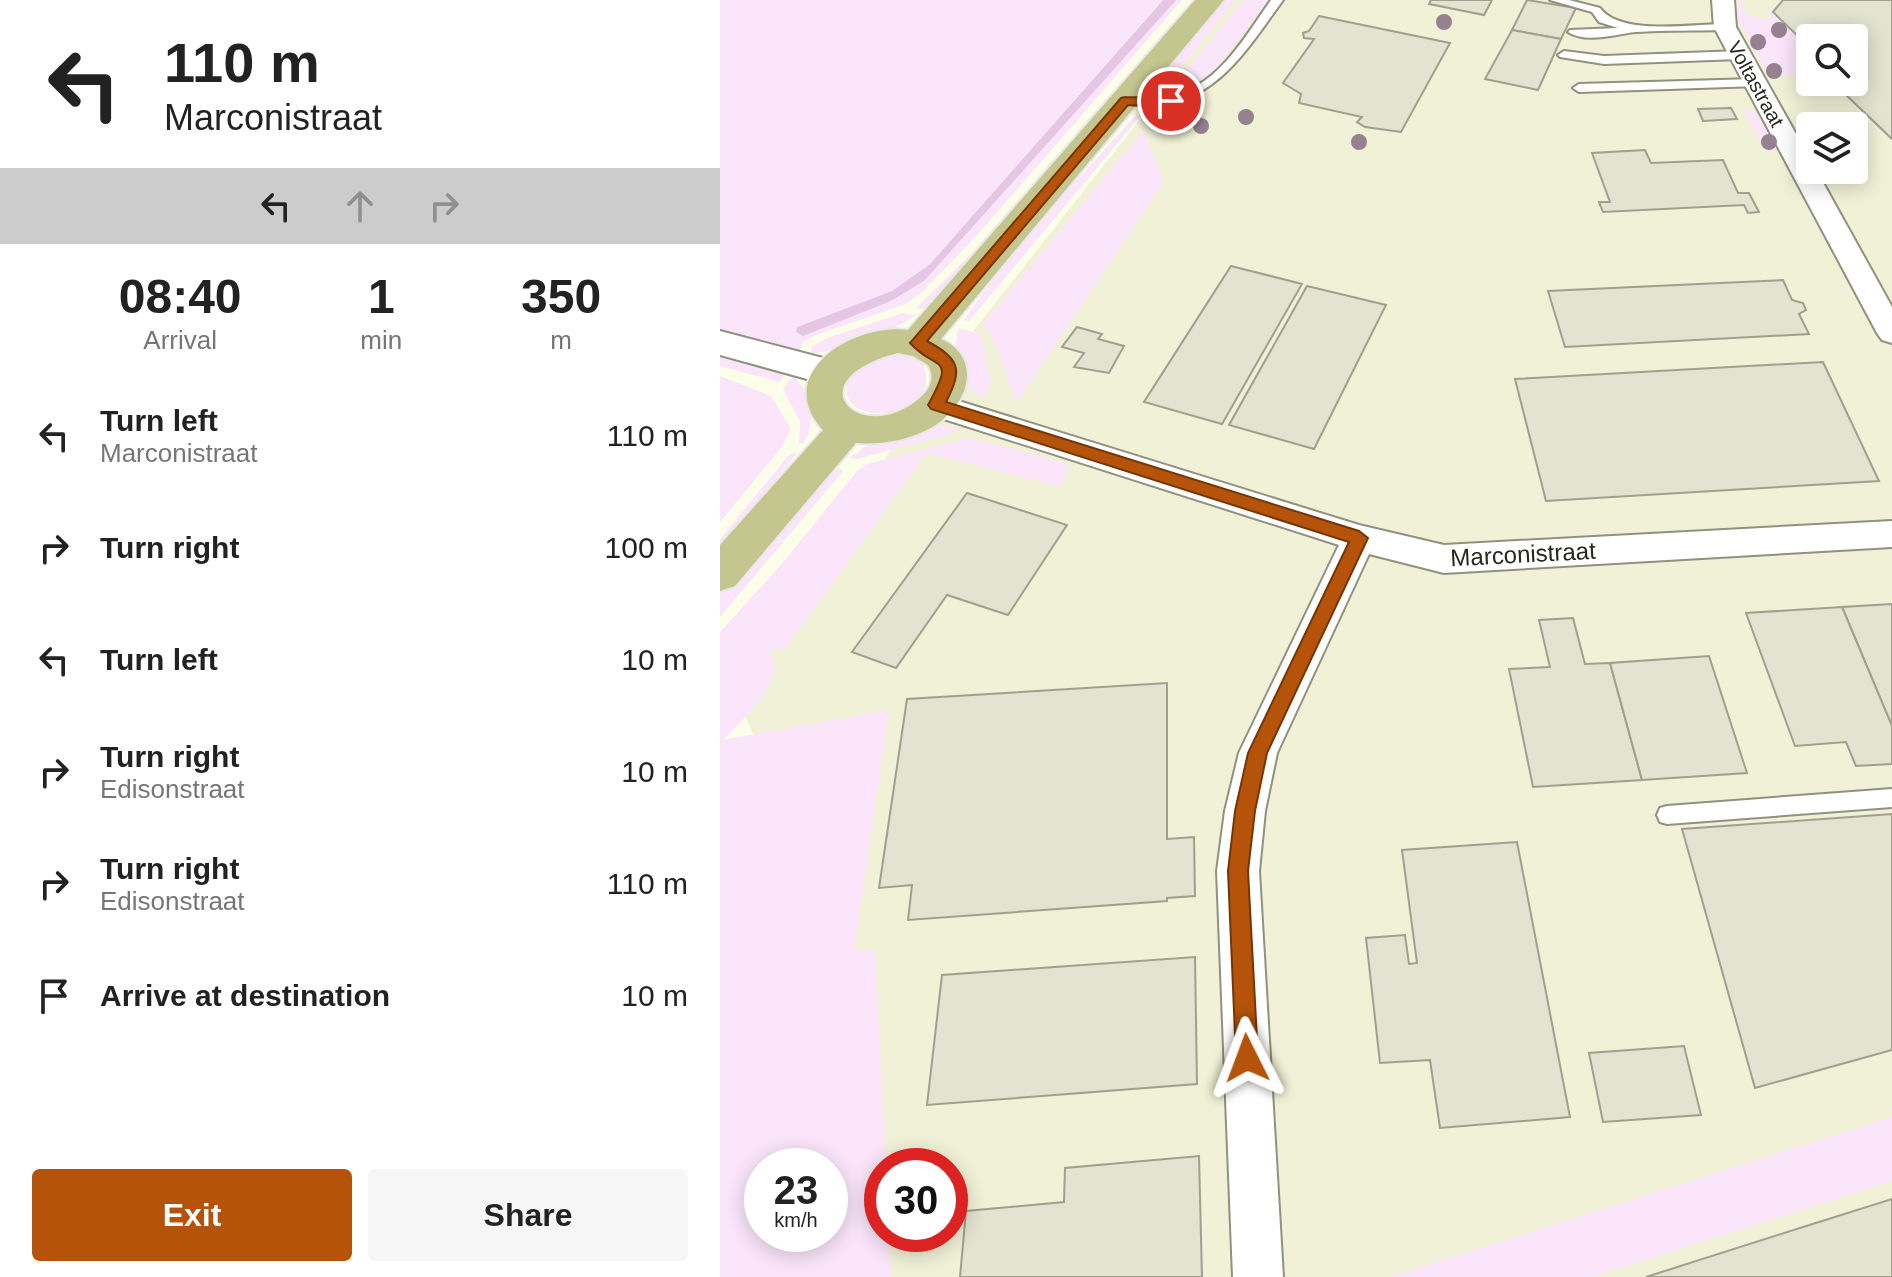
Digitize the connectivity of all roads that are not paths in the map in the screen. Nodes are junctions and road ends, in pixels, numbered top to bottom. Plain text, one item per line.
1 (1210, 0) edge
2 (1277, 0) edge
3 (1556, 0) edge
4 (1723, 0) edge
5 (1725, 27) junction
6 (1635, 29) junction
7 (1574, 32) dead end
8 (1564, 55) dead end
9 (1740, 55) junction
10 (1755, 83) junction
11 (1579, 88) dead end
12 (1125, 101) junction
13 (1892, 333) edge
14 (720, 343) edge
15 (917, 343) junction
16 (829, 372) junction
17 (936, 405) junction
18 (848, 427) junction
19 (1892, 534) edge
20 (1359, 538) junction
21 (720, 574) edge
22 (1892, 798) edge
23 (1667, 815) dead end
24 (1258, 1277) edge

1 - 12 main road
2 - 12 lane
3 - 6 lane
4 - 5 street, Voltastraat
5 - 6 lane
5 - 9 street, Voltastraat
6 - 7 lane
8 - 9 lane
9 - 10 street, Voltastraat
10 - 11 lane
10 - 13 street, Voltastraat
12 - 15 main road
14 - 16 street
15 - 16 main road
15 - 17 main road
16 - 18 main road
17 - 18 main road
17 - 20 street, Marconistraat
18 - 21 main road
19 - 20 street, Marconistraat
20 - 24 street
22 - 23 lane

